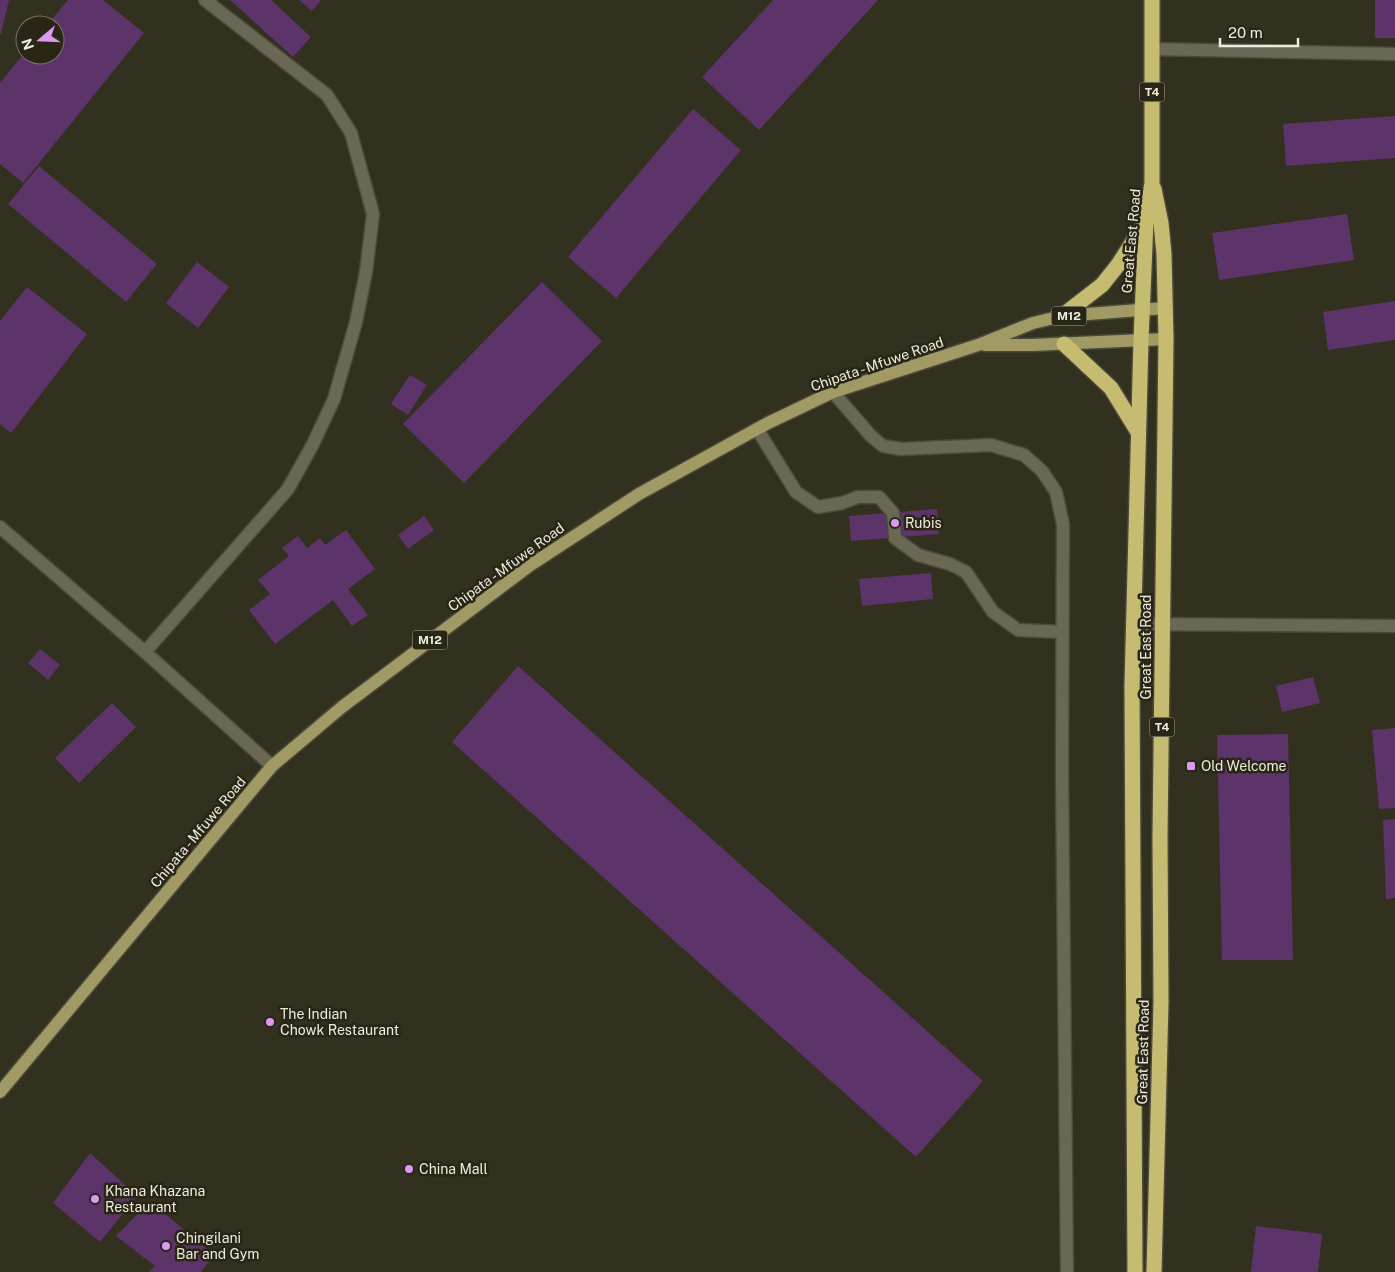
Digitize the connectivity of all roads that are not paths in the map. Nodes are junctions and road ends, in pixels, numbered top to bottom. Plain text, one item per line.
1 (205, 0) edge
2 (1152, 0) edge
3 (1152, 48) junction
4 (1395, 54) edge
5 (1152, 183) junction
6 (1146, 221) junction
7 (1165, 308) junction
8 (1142, 310) junction
9 (1062, 316) junction
10 (1166, 339) junction
11 (1140, 340) junction
12 (1064, 344) junction
13 (978, 345) junction
14 (833, 392) junction
15 (757, 429) junction
16 (1138, 432) junction
17 (0, 527) edge
18 (1134, 624) junction
19 (1162, 625) junction
20 (1395, 626) edge
21 (1062, 632) junction
22 (145, 652) junction
23 (272, 766) junction
24 (0, 1092) edge
25 (1067, 1272) edge
26 (1134, 1272) edge
27 (1154, 1272) edge

1 - 22 street
2 - 3 highway, T4
3 - 4 street
3 - 5 highway, T4
5 - 6 highway, Great East Road / T4
5 - 7 highway, Great East Road / T4
6 - 8 highway, Great East Road / T4
6 - 9 highway
7 - 8 main road, M12
7 - 10 highway, Great East Road / T4
8 - 9 main road, M12
8 - 11 highway, Great East Road / T4
9 - 13 main road, M12
10 - 11 main road, M12
10 - 19 highway, Great East Road / T4
11 - 12 main road, M12
11 - 16 highway, Great East Road / T4
12 - 13 main road, M12
12 - 16 highway
13 - 14 main road, Chipata - Mfuwe Road / M12
14 - 15 main road, Chipata - Mfuwe Road / M12
14 - 21 street
15 - 21 street
15 - 23 main road, Chipata - Mfuwe Road / M12
16 - 18 highway, Great East Road / T4
17 - 22 street
18 - 19 street
18 - 26 highway, Great East Road / T4
19 - 20 street
19 - 27 highway, Great East Road / T4
21 - 25 street
22 - 23 street
23 - 24 main road, Chipata - Mfuwe Road / M12

